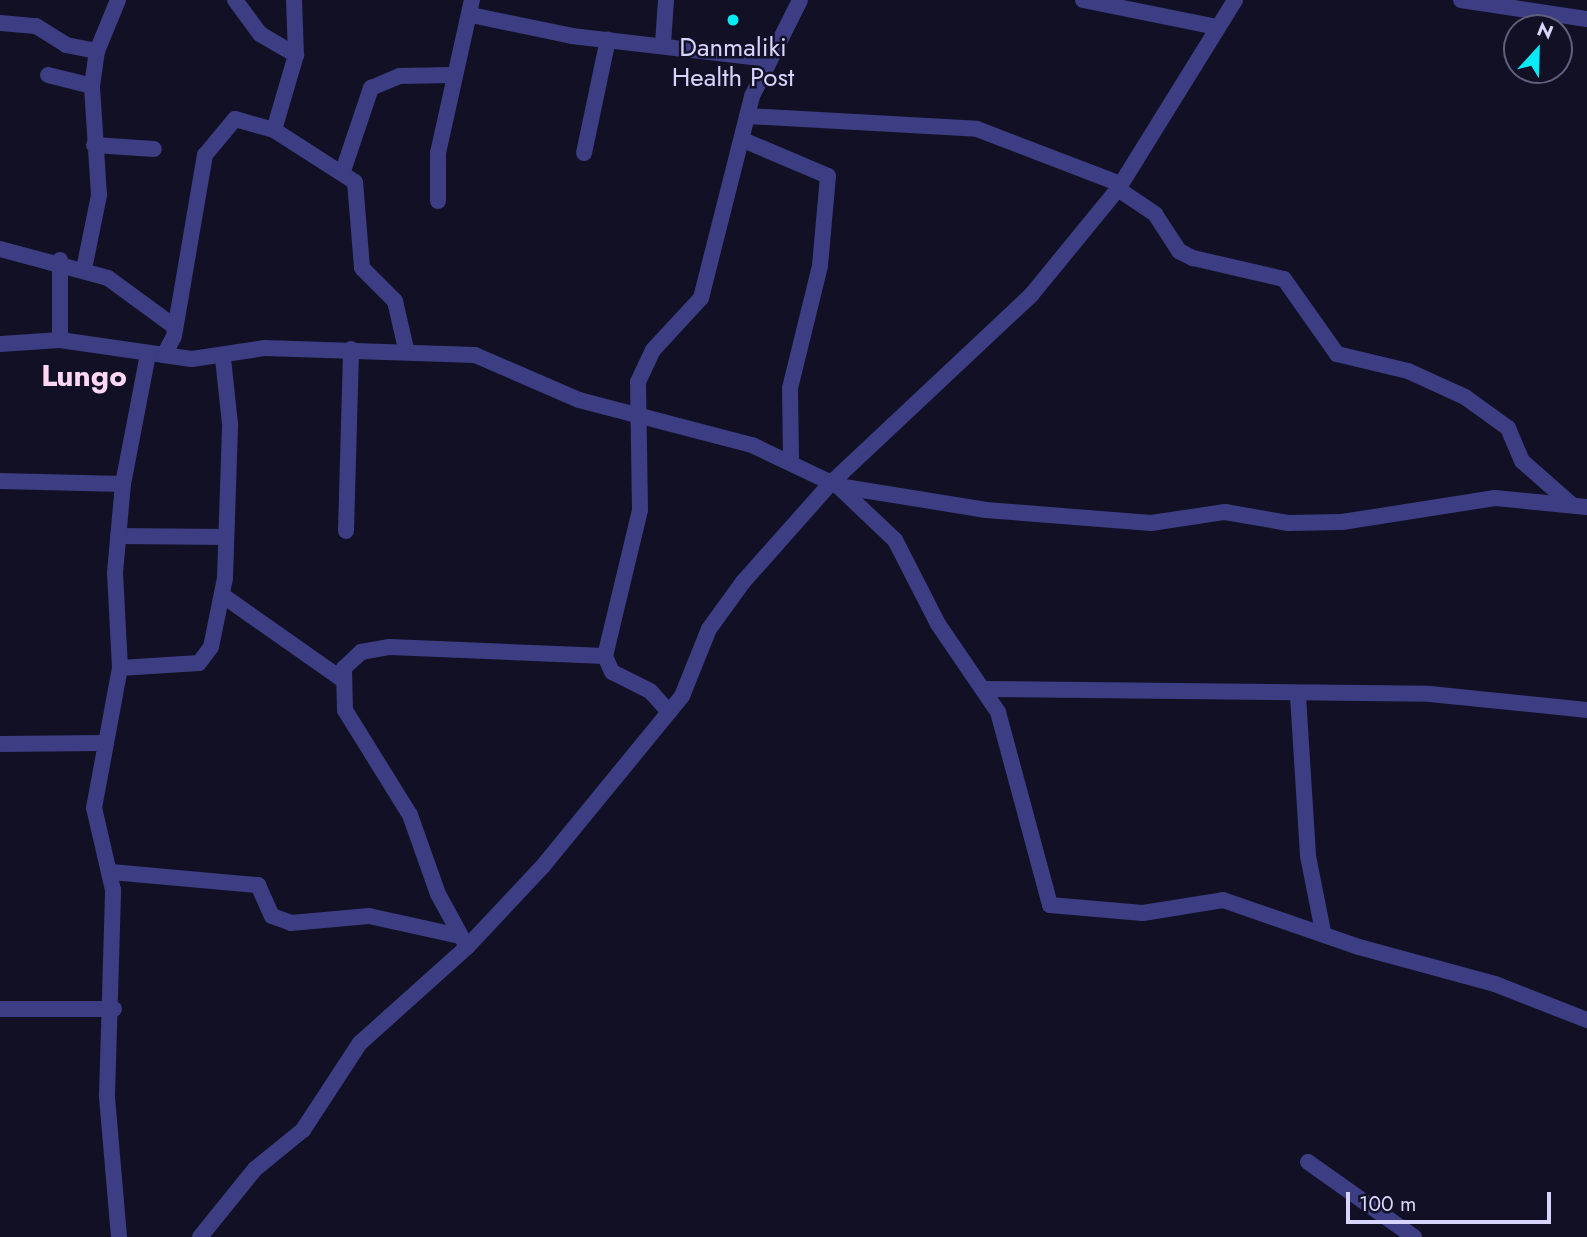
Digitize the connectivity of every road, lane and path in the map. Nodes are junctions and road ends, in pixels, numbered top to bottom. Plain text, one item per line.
1 (118, 0) edge
2 (235, 0) edge
3 (294, 0) edge
4 (666, 0) edge
5 (800, 0) edge
6 (1083, 0) edge
7 (1235, 0) edge
8 (1461, 0) edge
9 (472, 8) edge
10 (1587, 19) edge
11 (0, 23) edge
12 (1217, 27) junction
13 (608, 39) junction
14 (663, 44) junction
15 (97, 51) junction
16 (296, 55) junction
17 (767, 59) junction
18 (48, 75) dead end
19 (453, 75) junction
20 (92, 86) junction
21 (747, 116) junction
22 (274, 130) junction
23 (743, 140) junction
24 (94, 145) junction
25 (154, 149) dead end
26 (584, 153) dead end
27 (343, 170) junction
28 (1119, 186) junction
29 (438, 201) dead end
30 (0, 249) edge
31 (60, 260) junction
32 (84, 269) junction
33 (175, 327) junction
34 (60, 340) junction
35 (0, 344) edge
36 (351, 349) junction
37 (405, 349) junction
38 (156, 355) junction
39 (223, 359) junction
40 (634, 413) junction
41 (791, 463) junction
42 (0, 481) edge
43 (123, 484) junction
44 (835, 484) junction
45 (1581, 507) edge
46 (346, 531) dead end
47 (118, 536) junction
48 (226, 537) junction
49 (222, 595) junction
50 (605, 656) junction
51 (120, 668) junction
52 (340, 678) junction
53 (978, 682) junction
54 (1298, 696) junction
55 (1587, 710) edge
56 (669, 712) junction
57 (102, 743) junction
58 (0, 744) edge
59 (111, 872) junction
60 (1324, 932) junction
61 (464, 941) junction
62 (0, 1009) edge
63 (114, 1009) junction
64 (1587, 1020) edge
65 (1308, 1162) dead end
66 (119, 1237) edge
67 (200, 1237) edge
68 (1414, 1237) edge

1 - 15 street
2 - 16 street
3 - 16 street
4 - 14 street
5 - 17 street
6 - 12 street
7 - 12 street
8 - 10 street
9 - 13 street
9 - 19 street
11 - 15 street
12 - 28 street
13 - 14 street
13 - 26 street
14 - 17 street
15 - 20 street
16 - 22 street
17 - 21 street
18 - 20 street
19 - 27 street
19 - 29 street
20 - 24 street
21 - 23 street
21 - 28 street
22 - 27 street
22 - 33 street
23 - 40 street
23 - 41 street
24 - 25 street
24 - 32 street
27 - 37 street
28 - 44 street
28 - 45 street
30 - 31 street
31 - 32 street
31 - 34 street
32 - 33 street
33 - 38 street
34 - 35 street
34 - 38 street
36 - 37 street
36 - 39 street
36 - 46 street
37 - 40 street
38 - 39 street
38 - 43 street
39 - 48 street
40 - 41 street
40 - 50 street
41 - 44 street
42 - 43 street
43 - 47 street
44 - 45 street
44 - 53 street
44 - 56 street
47 - 48 street
47 - 51 street
48 - 49 street
49 - 51 street
49 - 52 street
50 - 52 street
50 - 56 street
51 - 57 street
52 - 61 street
53 - 54 street
53 - 60 street
54 - 55 street
54 - 60 street
56 - 61 street
57 - 58 street
57 - 59 street
59 - 61 street
59 - 63 street
60 - 64 street
61 - 67 street
62 - 63 street
63 - 66 street
65 - 68 street

